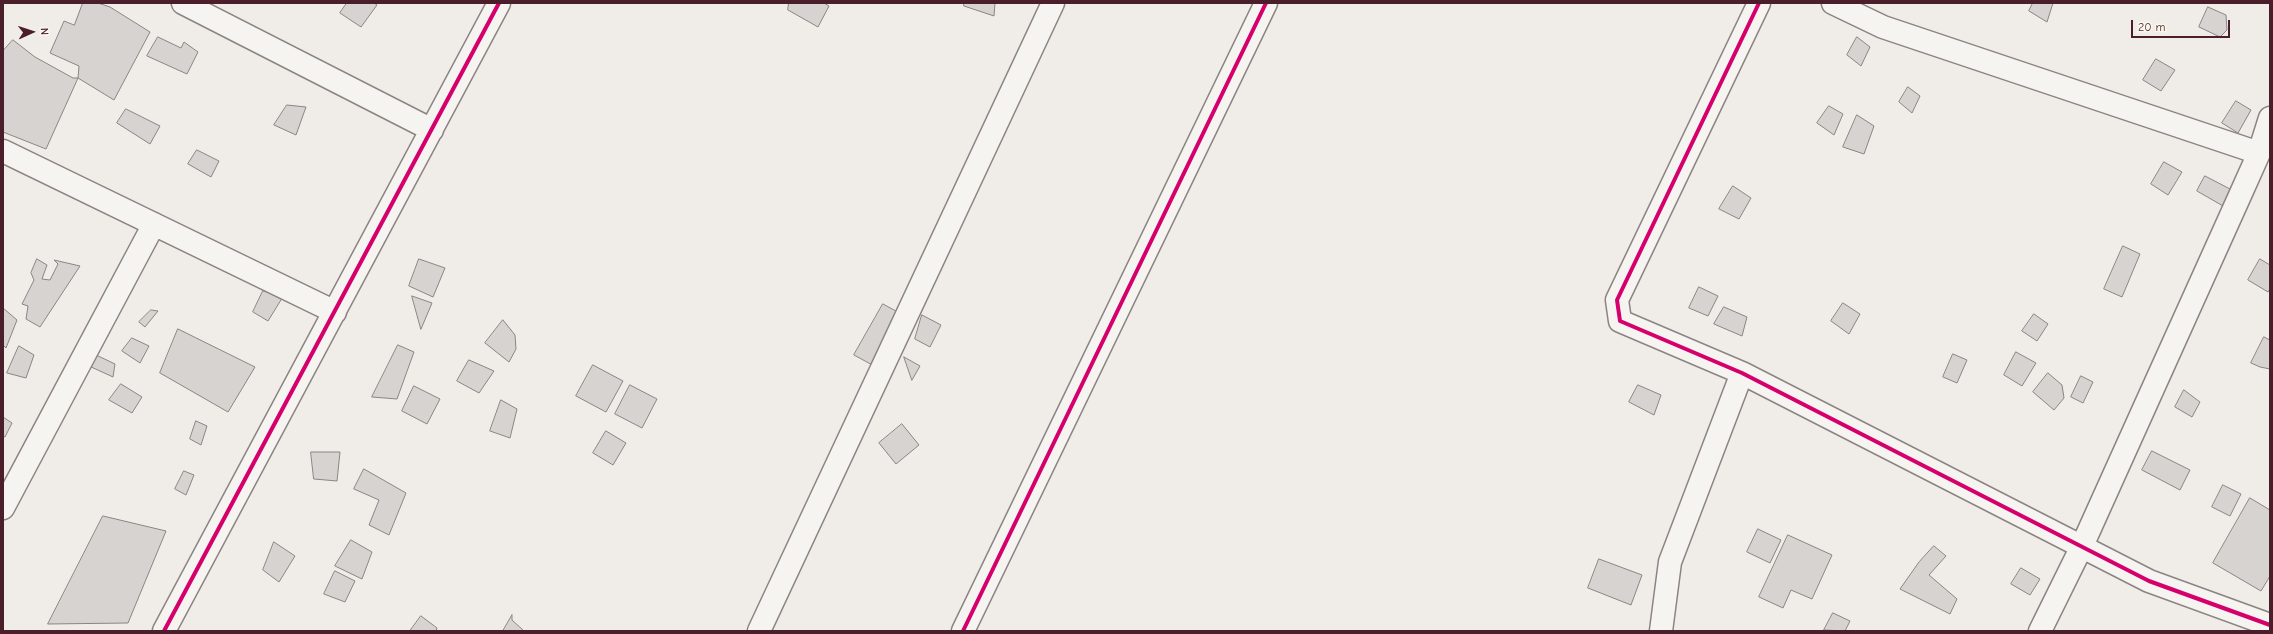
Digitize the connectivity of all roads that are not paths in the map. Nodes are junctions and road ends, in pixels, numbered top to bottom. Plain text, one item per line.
1 (183, 3) edge
2 (499, 3) edge
3 (1053, 3) edge
4 (1266, 3) edge
5 (1759, 3) edge
6 (1833, 3) edge
7 (2270, 118) edge
8 (432, 130) junction
9 (3, 151) edge
10 (2259, 153) junction
11 (154, 224) junction
12 (334, 312) junction
13 (1742, 373) junction
14 (3, 508) edge
15 (2082, 546) junction
16 (2270, 625) edge
17 (164, 631) edge
18 (760, 631) edge
19 (963, 631) edge
20 (1661, 631) edge
21 (2040, 631) edge

1 - 8 street
2 - 8 street
3 - 18 street
4 - 19 street
5 - 13 street
6 - 10 street
7 - 10 street
8 - 12 street
9 - 11 street
10 - 15 street
11 - 12 street
11 - 14 street
12 - 17 street
13 - 15 street
13 - 20 street
15 - 16 street
15 - 21 street

